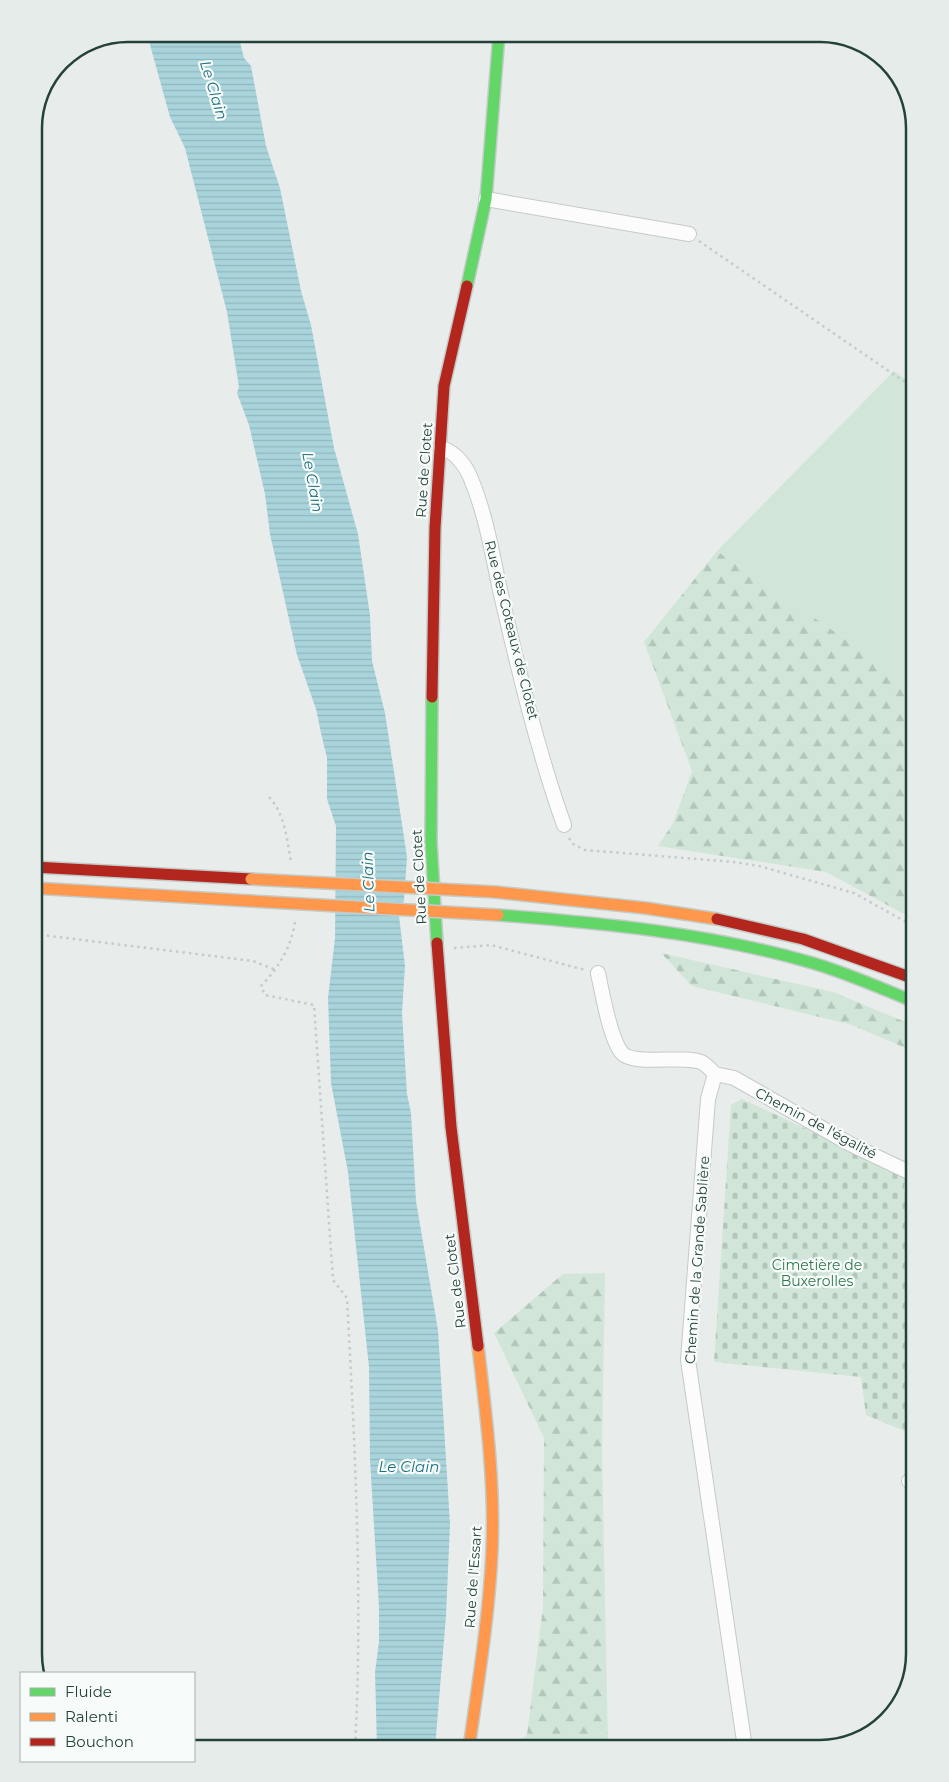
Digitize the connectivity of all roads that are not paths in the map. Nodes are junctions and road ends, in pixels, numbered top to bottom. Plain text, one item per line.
1 (498, 43) edge
2 (486, 199) junction
3 (689, 234) road end
4 (441, 448) junction
5 (564, 825) road end
6 (43, 867) edge
7 (42, 889) edge
8 (598, 973) road end
9 (906, 976) edge
10 (906, 999) edge
11 (715, 1074) junction
12 (906, 1171) edge
13 (485, 1408) joint
14 (470, 1739) edge
15 (744, 1740) edge

1 - 2 main road, Rue de Clotet
2 - 3 street
2 - 4 main road, Rue de Clotet
4 - 5 street, Rue des Coteaux de Clotet
4 - 13 main road, Rue de Clotet
6 - 9 main road, bridge
7 - 10 main road, bridge
8 - 11 street
11 - 12 street, Chemin de l'égalité
11 - 15 street, Chemin de la Grande Sablière
13 - 14 main road, Rue de l'Essart

